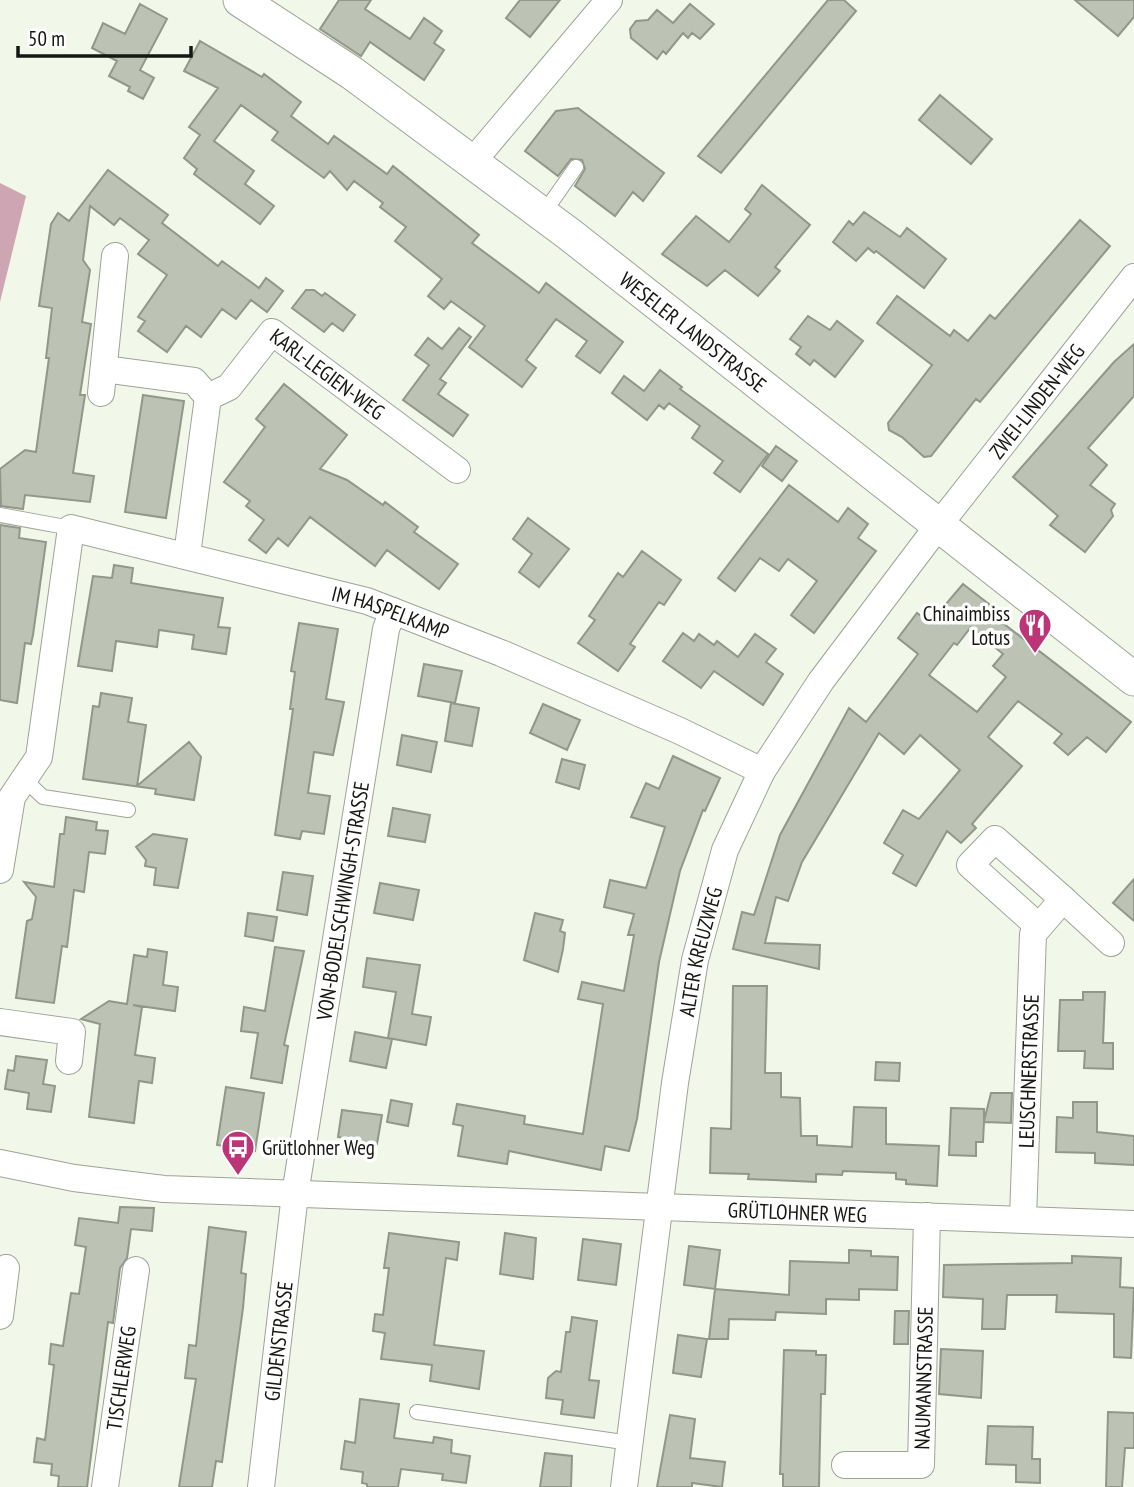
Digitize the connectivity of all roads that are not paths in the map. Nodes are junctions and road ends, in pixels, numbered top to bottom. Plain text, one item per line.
1 (240, 0) edge
2 (609, 0) edge
3 (473, 161) junction
4 (576, 167) dead end
5 (543, 214) junction
6 (115, 256) dead end
7 (1134, 277) edge
8 (208, 397) junction
9 (457, 470) dead end
10 (0, 515) edge
11 (938, 526) junction
12 (71, 528) junction
13 (187, 555) junction
14 (393, 611) junction
15 (1134, 679) edge
16 (762, 771) junction
17 (24, 779) junction
18 (128, 810) dead end
19 (0, 870) edge
20 (1063, 899) junction
21 (1038, 926) junction
22 (1111, 943) dead end
23 (0, 1022) edge
24 (69, 1061) dead end
25 (0, 1163) edge
26 (295, 1194) junction
27 (661, 1208) junction
28 (927, 1216) junction
29 (1023, 1218) junction
30 (1134, 1224) edge
31 (6, 1268) dead end
32 (136, 1270) dead end
33 (0, 1317) edge
34 (417, 1412) dead end
35 (629, 1443) junction
36 (845, 1465) dead end
37 (105, 1487) edge
38 (261, 1487) edge
39 (624, 1487) edge

1 - 3 street, WESELER LANDSTRASSE
2 - 3 street
3 - 5 street, WESELER LANDSTRASSE
4 - 5 lane
5 - 11 street, WESELER LANDSTRASSE
6 - 8 street
7 - 11 street, ZWEI-LINDEN-WEG
8 - 9 street, KARL-LEGIEN-WEG
8 - 13 street
10 - 12 lane, IM HASPELKAMP
11 - 15 street, WESELER LANDSTRASSE
11 - 16 street, ALTER KREUZWEG
12 - 13 street, IM HASPELKAMP
12 - 17 street
13 - 14 street, IM HASPELKAMP
14 - 16 street, IM HASPELKAMP
14 - 26 street, VON-BODELSCHWINGH-STRASSE
16 - 27 street, ALTER KREUZWEG
17 - 18 lane
17 - 19 street
20 - 21 street
20 - 21 street
20 - 22 street
21 - 29 street, LEUSCHNERSTRASSE
23 - 24 street
25 - 26 street, GRÜTLOHNER WEG
26 - 27 street, GRÜTLOHNER WEG
26 - 38 street, GILDENSTRASSE
27 - 28 street, GRÜTLOHNER WEG
27 - 35 street, ALTER KREUZWEG
28 - 29 street, GRÜTLOHNER WEG
28 - 36 street, NAUMANNSTRASSE
29 - 30 street, GRÜTLOHNER WEG
31 - 33 street
32 - 37 street, TISCHLERWEG
34 - 35 lane
35 - 39 street, ALTER KREUZWEG

